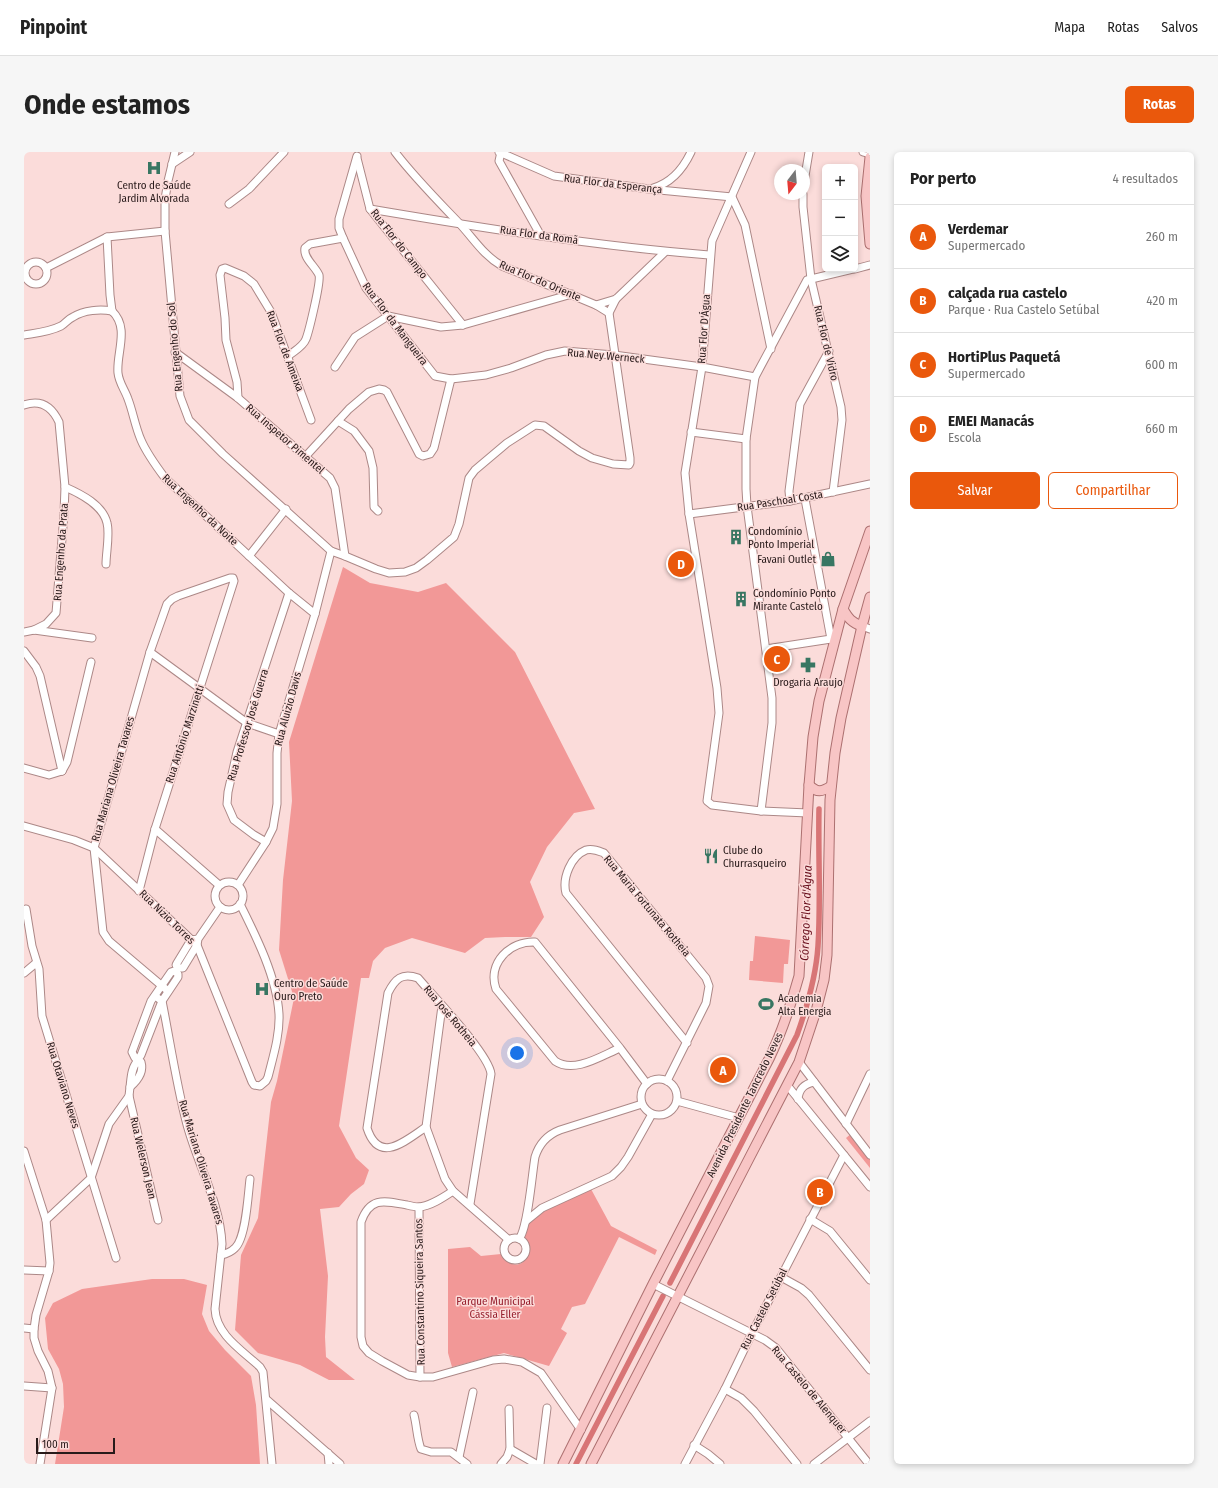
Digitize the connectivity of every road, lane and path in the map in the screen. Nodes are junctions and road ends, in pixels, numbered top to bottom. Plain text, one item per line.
1 (175, 152) edge
2 (190, 152) edge
3 (284, 152) edge
4 (394, 152) edge
5 (500, 152) edge
6 (691, 152) edge
7 (751, 152) edge
8 (809, 152) edge
9 (863, 152) edge
10 (356, 154) edge
11 (870, 154) edge
12 (870, 157) edge
13 (172, 164) junction
14 (807, 164) edge
15 (649, 189) junction
16 (732, 197) junction
17 (803, 200) edge
18 (229, 204) dead end
19 (370, 209) junction
20 (461, 225) junction
21 (165, 231) junction
22 (541, 236) junction
23 (108, 237) junction
24 (343, 238) junction
25 (870, 244) edge
26 (665, 252) junction
27 (710, 255) junction
28 (870, 265) edge
29 (46, 268) junction
30 (858, 268) edge
31 (841, 272) edge
32 (25, 279) edge
33 (811, 279) junction
34 (572, 294) junction
35 (616, 299) junction
36 (596, 305) junction
37 (112, 311) junction
38 (609, 313) junction
39 (388, 316) junction
40 (463, 325) junction
41 (24, 335) edge
42 (771, 349) junction
43 (829, 351) junction
44 (175, 352) junction
45 (614, 355) junction
46 (288, 356) junction
47 (335, 367) dead end
48 (702, 367) junction
49 (435, 376) joint
50 (755, 377) junction
51 (451, 379) junction
52 (238, 398) junction
53 (24, 405) edge
54 (311, 420) dead end
55 (338, 420) junction
56 (691, 432) junction
57 (746, 439) junction
58 (305, 457) junction
59 (870, 484) edge
60 (65, 487) junction
61 (833, 492) junction
62 (805, 499) junction
63 (790, 501) junction
64 (747, 506) junction
65 (286, 509) junction
66 (378, 511) dead end
67 (689, 514) junction
68 (870, 531) edge
69 (331, 551) junction
70 (249, 556) junction
71 (346, 556) junction
72 (106, 564) dead end
73 (233, 578) joint
74 (289, 593) junction
75 (870, 597) edge
76 (843, 609) junction
77 (315, 614) junction
78 (866, 627) edge
79 (34, 630) junction
80 (24, 632) edge
81 (92, 638) dead end
82 (833, 639) junction
83 (766, 649) junction
84 (24, 651) edge
85 (150, 652) junction
86 (91, 662) dead end
87 (200, 688) junction
88 (247, 723) junction
89 (279, 734) junction
90 (24, 768) edge
91 (62, 771) junction
92 (809, 785) junction
93 (831, 786) junction
94 (830, 800) junction
95 (808, 801) junction
96 (762, 811) junction
97 (808, 813) junction
98 (24, 826) edge
99 (155, 829) junction
100 (266, 842) junction
101 (94, 848) junction
102 (219, 885) junction
103 (238, 885) junction
104 (139, 891) junction
105 (240, 904) junction
106 (220, 907) junction
107 (26, 909) dead end
108 (195, 941) junction
109 (36, 963) junction
110 (24, 974) edge
111 (161, 986) junction
112 (168, 991) junction
113 (155, 996) junction
114 (162, 1001) junction
115 (442, 1006) junction
116 (687, 1043) junction
117 (620, 1048) junction
118 (799, 1062) junction
119 (870, 1074) edge
120 (667, 1081) junction
121 (814, 1082) junction
122 (646, 1084) junction
123 (787, 1085) junction
124 (130, 1087) dead end
125 (129, 1096) junction
126 (798, 1099) junction
127 (677, 1101) junction
128 (642, 1104) junction
129 (652, 1114) junction
130 (739, 1118) junction
131 (846, 1124) junction
132 (426, 1127) junction
133 (24, 1151) edge
134 (844, 1155) junction
135 (870, 1155) edge
136 (91, 1178) junction
137 (250, 1179) dead end
138 (870, 1187) edge
139 (453, 1191) junction
140 (529, 1199) junction
141 (470, 1204) junction
142 (419, 1207) junction
143 (542, 1208) junction
144 (810, 1219) junction
145 (46, 1220) junction
146 (158, 1220) dead end
147 (526, 1221) junction
148 (519, 1239) junction
149 (509, 1240) junction
150 (221, 1256) junction
151 (116, 1258) dead end
152 (24, 1270) edge
153 (49, 1271) junction
154 (781, 1277) junction
155 (870, 1280) edge
156 (653, 1284) junction
157 (670, 1292) junction
158 (24, 1328) edge
159 (34, 1329) junction
160 (752, 1333) junction
161 (870, 1370) edge
162 (420, 1378) junction
163 (24, 1386) edge
164 (52, 1388) junction
165 (725, 1389) junction
166 (473, 1392) dead end
167 (267, 1400) junction
168 (547, 1408) dead end
169 (509, 1409) dead end
170 (414, 1415) dead end
171 (870, 1421) edge
172 (581, 1430) junction
173 (848, 1438) junction
174 (694, 1445) junction
175 (510, 1449) junction
176 (328, 1453) junction
177 (459, 1457) junction
178 (593, 1463) edge
179 (40, 1464) edge
180 (272, 1464) edge
181 (329, 1464) edge
182 (340, 1464) edge
183 (467, 1464) edge
184 (501, 1464) edge
185 (536, 1464) edge
186 (540, 1464) edge
187 (563, 1464) edge
188 (685, 1464) edge
189 (720, 1464) edge
190 (797, 1464) edge
191 (814, 1464) edge
192 (869, 1464) edge

1 - 13 street, Rua Engenho do Sol
2 - 13 street
3 - 18 street
4 - 20 street, Rua Flor do Oriente
5 - 15 street, Rua Flor da Esperança
5 - 22 street
6 - 15 street
7 - 16 street, Rua Flor D'Água
8 - 14 street
9 - 11 street
10 - 19 street, Rua Flor do Campo
10 - 24 street, Rua Flor da Mangueira
12 - 25 main road
13 - 21 street, Rua Engenho do Sol
15 - 16 street, Rua Flor da Esperança
16 - 27 street, Rua Flor D'Água
16 - 42 street
17 - 33 street, Rua Flor de Vidro
19 - 20 street, Rua Flor da Romã
19 - 40 street, Rua Flor do Campo
20 - 22 street, Rua Flor da Romã
20 - 34 street, Rua Flor do Oriente
21 - 23 street
21 - 44 street, Rua Engenho do Sol
22 - 26 street, Rua Flor da Romã
23 - 29 street
23 - 37 street, Rua Engenho da Noite
24 - 39 street, Rua Flor da Mangueira
24 - 46 street
26 - 27 street, Rua Flor da Romã
26 - 35 street
27 - 48 street, Rua Flor D'Água
28 - 30 street
29 - 32 street
29 - 32 street
31 - 33 street
33 - 42 street
33 - 43 street, Rua Flor de Vidro
34 - 36 street, Rua Flor do Oriente
34 - 40 street
35 - 36 street
35 - 38 street
36 - 38 street, Rua Flor do Oriente
37 - 41 street
37 - 70 street, Rua Engenho da Noite
38 - 45 street
39 - 40 street
39 - 47 street
39 - 49 street, Rua Flor da Mangueira
42 - 50 street
43 - 61 street, Rua Flor de Vidro
43 - 63 street
44 - 52 street, Rua Inspetor Pimentel
44 - 65 street, Rua Engenho do Sol
45 - 48 street, Rua Ney Werneck
45 - 51 street, Rua Ney Werneck
45 - 71 street
46 - 52 street, Rua Flor de Ameixa
46 - 54 street, Rua Flor de Ameixa
48 - 50 street, Rua Ney Werneck
48 - 56 street, Rua Flor D'Água
49 - 51 street, Rua Ney Werneck
50 - 57 street
51 - 55 street
52 - 58 street, Rua Inspetor Pimentel
53 - 60 street, Rua Engenho da Prata
55 - 58 street
55 - 66 street
56 - 57 street
56 - 67 street, Rua Flor D'Água
57 - 64 street
58 - 71 street, Rua Inspetor Pimentel
59 - 61 street, Rua Paschoal Costa
60 - 72 street
60 - 79 street, Rua Engenho da Prata
61 - 62 street, Rua Paschoal Costa
62 - 63 street, Rua Paschoal Costa
62 - 82 street
63 - 64 street, Rua Paschoal Costa
64 - 67 street, Rua Paschoal Costa
64 - 83 street
65 - 69 street, Rua Engenho do Sol
65 - 70 street
67 - 96 street, Rua Flor D'Água
68 - 76 main road, Avenida Presidente Tancredo Neves
69 - 71 street
69 - 77 street, Rua Aluizio Davis
70 - 74 street, Rua Engenho da Noite
73 - 85 street, Rua Mariana Oliveira Tavares
73 - 87 street, Rua Antônio Marzinetti
74 - 77 street, Rua Engenho da Noite
74 - 88 street, Rua Professor José Guerra
75 - 78 main road
76 - 78 main road
76 - 82 main road, Avenida Presidente Tancredo Neves
77 - 89 street, Rua Aluizio Davis
78 - 93 main road
79 - 80 street
79 - 81 street
82 - 83 street
82 - 92 main road, Avenida Presidente Tancredo Neves
83 - 96 street
84 - 91 street
85 - 87 street
85 - 101 street, Rua Mariana Oliveira Tavares
86 - 91 street
87 - 88 street
87 - 99 street, Rua Antônio Marzinetti
88 - 89 street
88 - 100 street, Rua Professor José Guerra
89 - 100 street, Rua Aluizio Davis
90 - 91 street
92 - 93 main road
92 - 95 main road, Avenida Presidente Tancredo Neves
93 - 94 main road
94 - 95 main road
94 - 118 main road
95 - 97 main road, Avenida Presidente Tancredo Neves
96 - 97 street
97 - 130 main road, Avenida Presidente Tancredo Neves
98 - 101 street, Rua Nízio Torres
99 - 102 street
99 - 104 street, Rua Antônio Marzinetti
100 - 103 street, Rua Aluizio Davis
101 - 104 street, Rua Nízio Torres
101 - 111 street, Rua Mariana Oliveira Tavares
102 - 103 street
102 - 106 street
103 - 105 street
104 - 108 street, Rua Nízio Torres
105 - 106 street
105 - 108 street, Rua Nízio Torres
106 - 108 street
107 - 109 street, Rua Otaviano Neves
109 - 110 street
109 - 136 street, Rua Otaviano Neves
111 - 112 street, Rua Mariana Oliveira Tavares
111 - 112 street
111 - 113 street
112 - 114 street
113 - 114 street
113 - 114 street
114 - 150 street, Rua Mariana Oliveira Tavares
115 - 132 street
115 - 132 street, Rua José Rotheia
115 - 141 street, Rua José Rotheia
116 - 116 street, Rua Maria Fortunata Rotheia
116 - 120 street, Rua Maria Fortunata Rotheia
117 - 117 street
117 - 122 street
118 - 121 street
118 - 123 main road
119 - 131 street
120 - 122 street
120 - 127 street
121 - 126 street
121 - 131 street
122 - 128 street
123 - 126 street
123 - 157 main road
124 - 125 street
125 - 136 street
125 - 146 street, Rua Welerson Jean
126 - 134 street
127 - 129 street
127 - 130 street
128 - 129 street
128 - 140 street
129 - 143 street
130 - 156 main road, Avenida Presidente Tancredo Neves
131 - 135 street
132 - 139 street
133 - 145 street
134 - 138 street
134 - 144 street, Rua Castelo Setúbal
136 - 145 street
136 - 151 street, Rua Otaviano Neves
137 - 150 street
139 - 141 street
139 - 142 street, Rua Constantino Siqueira Santos
140 - 143 street
140 - 147 street
141 - 149 street
142 - 162 street, Rua Constantino Siqueira Santos
142 - 162 street, Rua Constantino Siqueira Santos
143 - 147 street
144 - 154 street, Rua Castelo Setúbal
144 - 155 street
145 - 153 street
147 - 148 street
148 - 149 street
148 - 149 street
150 - 167 street, Rua Mariana Oliveira Tavares
152 - 153 street
153 - 159 street
154 - 160 street, Rua Castelo Setúbal
154 - 161 street
156 - 157 street, Rua Castelo de Alenquer
156 - 172 main road, Avenida Presidente Tancredo Neves
157 - 160 street, Rua Castelo de Alenquer
157 - 178 main road
158 - 159 street
159 - 164 street
160 - 165 street, Rua Castelo Setúbal
160 - 173 street, Rua Castelo de Alenquer
162 - 172 street, Rua Constantino Siqueira Santos
163 - 164 street
164 - 179 street
165 - 174 street, Rua Castelo Setúbal
165 - 190 street
166 - 177 street
167 - 176 street
167 - 180 street
168 - 186 street
169 - 175 street
170 - 177 street
171 - 173 street
172 - 187 main road, Avenida Presidente Tancredo Neves
173 - 191 street
173 - 192 street, Rua Castelo de Alenquer
174 - 188 street, Rua Castelo Setúbal
174 - 189 street
175 - 184 street
175 - 185 street
176 - 181 street
176 - 182 street
177 - 183 street

